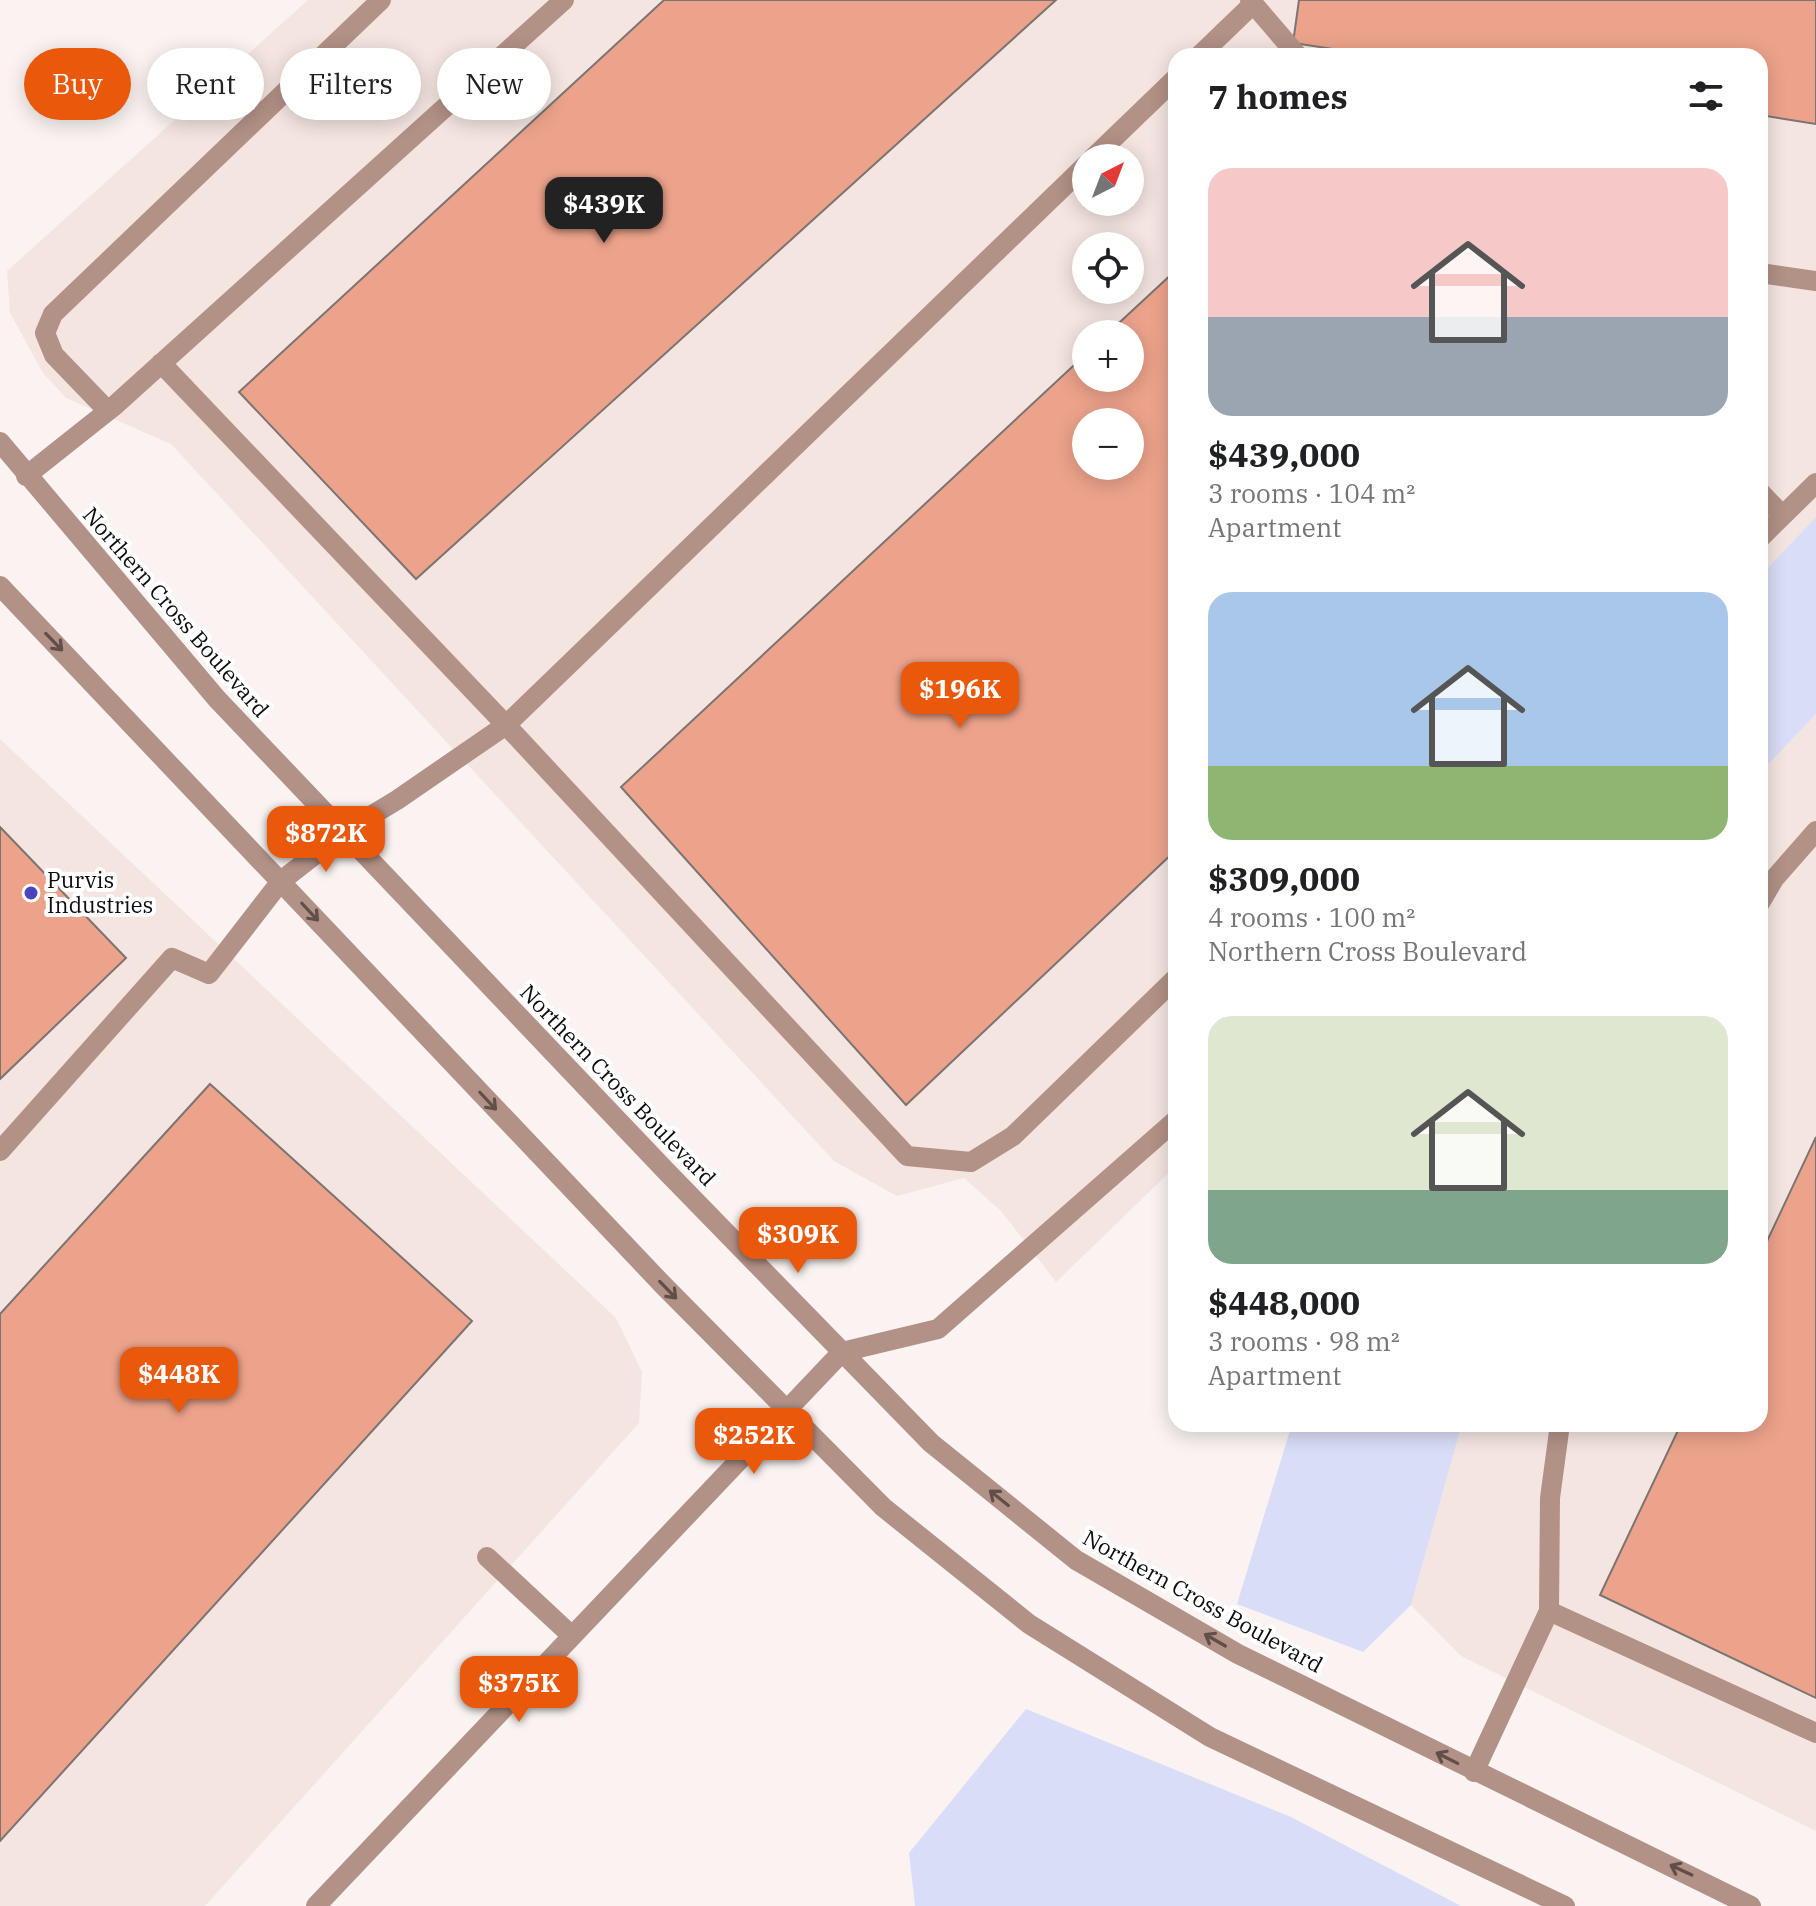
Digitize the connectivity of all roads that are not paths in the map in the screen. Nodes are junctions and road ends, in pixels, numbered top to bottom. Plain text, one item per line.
1 (381, 0) edge
2 (558, 2) edge
3 (1252, 2) edge
4 (1207, 48) edge
5 (1291, 48) edge
6 (1168, 86) edge
7 (1108, 144) edge
8 (1072, 179) edge
9 (1768, 274) edge
10 (1816, 281) edge
11 (161, 363) junction
12 (108, 411) junction
13 (0, 442) edge
14 (26, 476) junction
15 (1816, 483) edge
16 (1768, 500) edge
17 (1782, 515) junction
18 (1768, 530) edge
19 (0, 586) edge
20 (506, 725) junction
21 (1816, 831) edge
22 (344, 832) junction
23 (281, 881) junction
24 (1768, 889) edge
25 (1168, 986) edge
26 (1168, 1127) edge
27 (0, 1151) edge
28 (842, 1352) junction
29 (787, 1410) junction
30 (1559, 1432) edge
31 (487, 1557) dead end
32 (1549, 1611) junction
33 (572, 1636) junction
34 (1816, 1733) edge
35 (1474, 1772) junction
36 (316, 1906) edge
37 (1565, 1906) edge
38 (1751, 1906) edge

1 - 12 street
2 - 11 street
3 - 4 street
3 - 5 street
6 - 7 street
8 - 20 street
9 - 10 street
11 - 12 street
11 - 20 street
12 - 14 street
13 - 14 street, Northern Cross Boulevard
14 - 22 street, Northern Cross Boulevard
15 - 17 street
16 - 17 street
17 - 18 street
19 -> 23 street
20 - 22 street
20 - 25 street
21 - 24 street
22 - 23 street
22 - 28 street, Northern Cross Boulevard
23 - 27 street
23 -> 29 street
26 - 28 street
28 - 29 street
35 -> 28 street, Northern Cross Boulevard
29 - 33 street
29 - 37 street
30 - 32 street
31 - 33 street
32 - 34 street
32 - 35 street
33 - 36 street
38 -> 35 street, Northern Cross Boulevard

